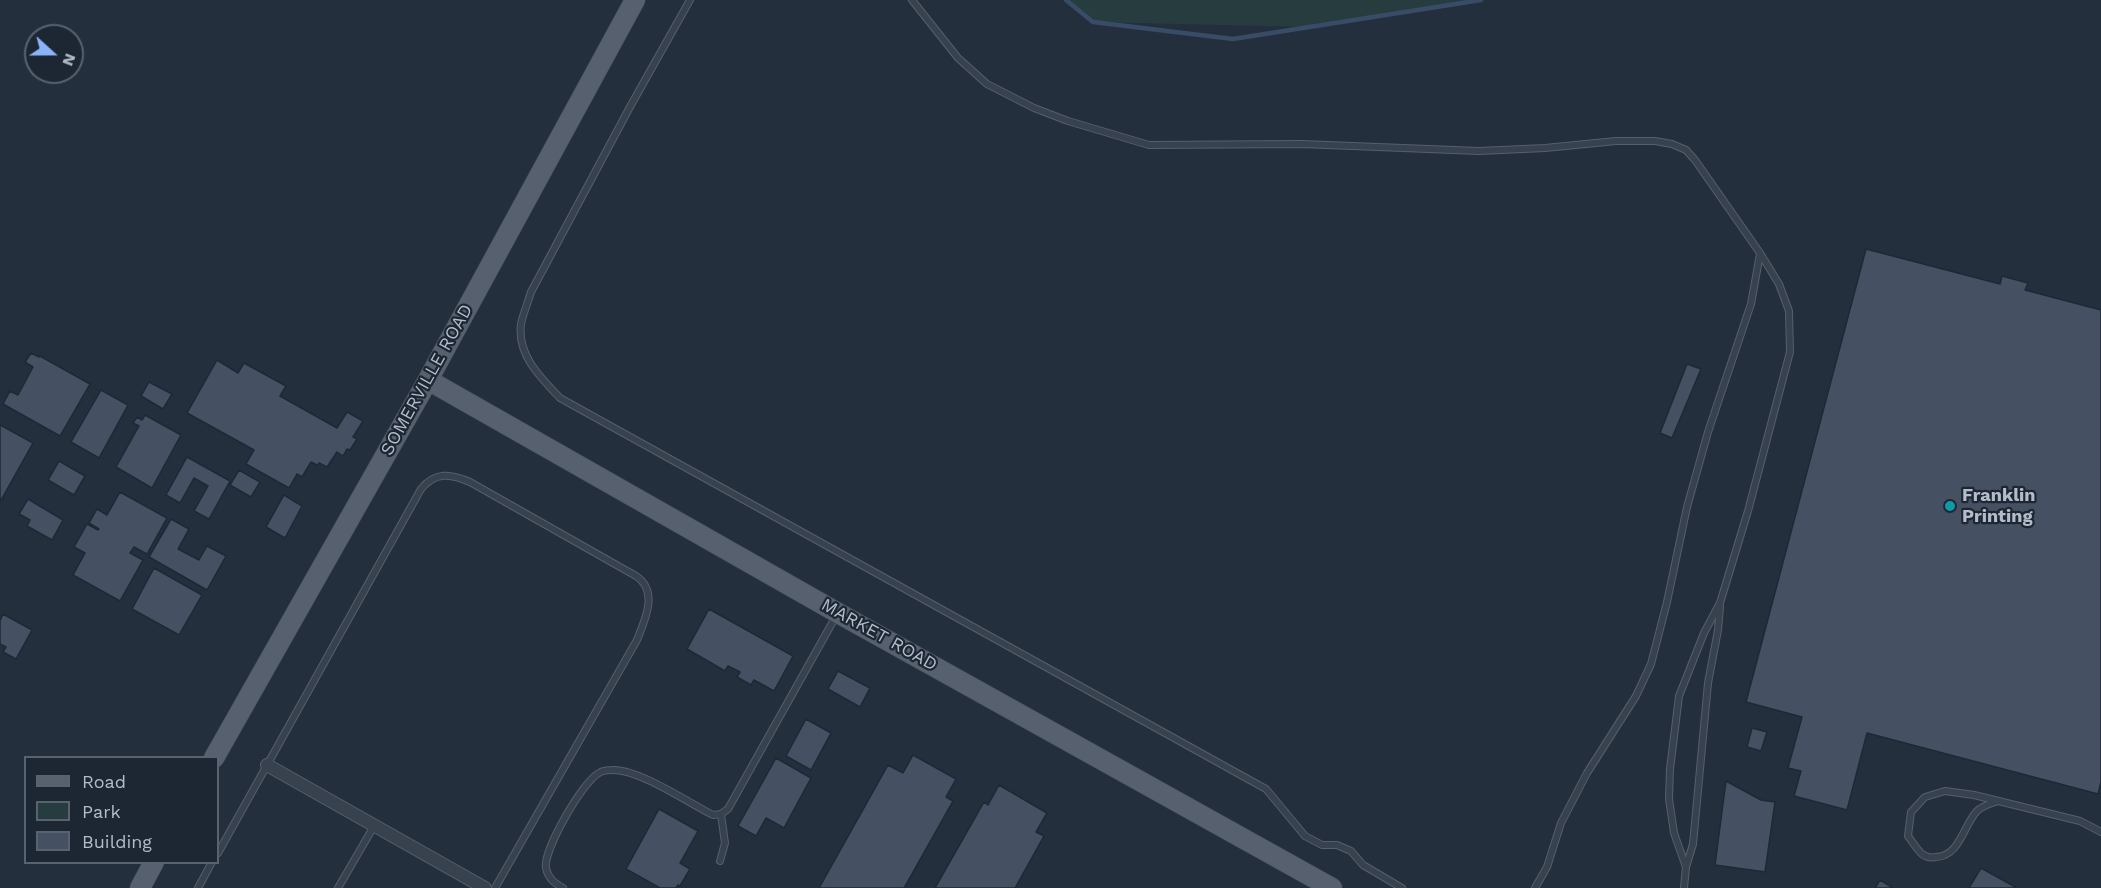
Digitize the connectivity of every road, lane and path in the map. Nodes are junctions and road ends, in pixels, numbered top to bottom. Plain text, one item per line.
1 (635, 0) edge
2 (690, 0) edge
3 (912, 0) edge
4 (1760, 253) junction
5 (428, 380) junction
6 (1720, 603) junction
7 (838, 613) junction
8 (215, 756) edge
9 (267, 765) junction
10 (1998, 801) junction
11 (722, 814) junction
12 (374, 825) junction
13 (2101, 832) edge
14 (219, 851) edge
15 (720, 861) dead end
16 (153, 864) edge
17 (211, 864) edge
18 (1686, 867) junction
19 (140, 888) edge
20 (198, 888) edge
21 (338, 888) edge
22 (485, 888) edge
23 (495, 888) edge
24 (563, 888) edge
25 (1332, 888) edge
26 (1402, 888) edge
27 (1535, 888) edge
28 (1684, 888) edge

1 - 5 main road, SOMERVILLE ROAD
2 - 26 lane
3 - 4 lane
4 - 6 lane
4 - 27 lane
5 - 7 main road, MARKET ROAD
5 - 8 main road, SOMERVILLE ROAD
6 - 18 lane
6 - 18 lane
7 - 11 lane
7 - 25 main road, MARKET ROAD
9 - 12 street
9 - 14 lane
9 - 23 lane
10 - 10 lane
10 - 13 lane
11 - 15 lane
11 - 24 lane
12 - 21 lane
12 - 22 street
16 - 19 main road
17 - 20 lane
18 - 28 lane

